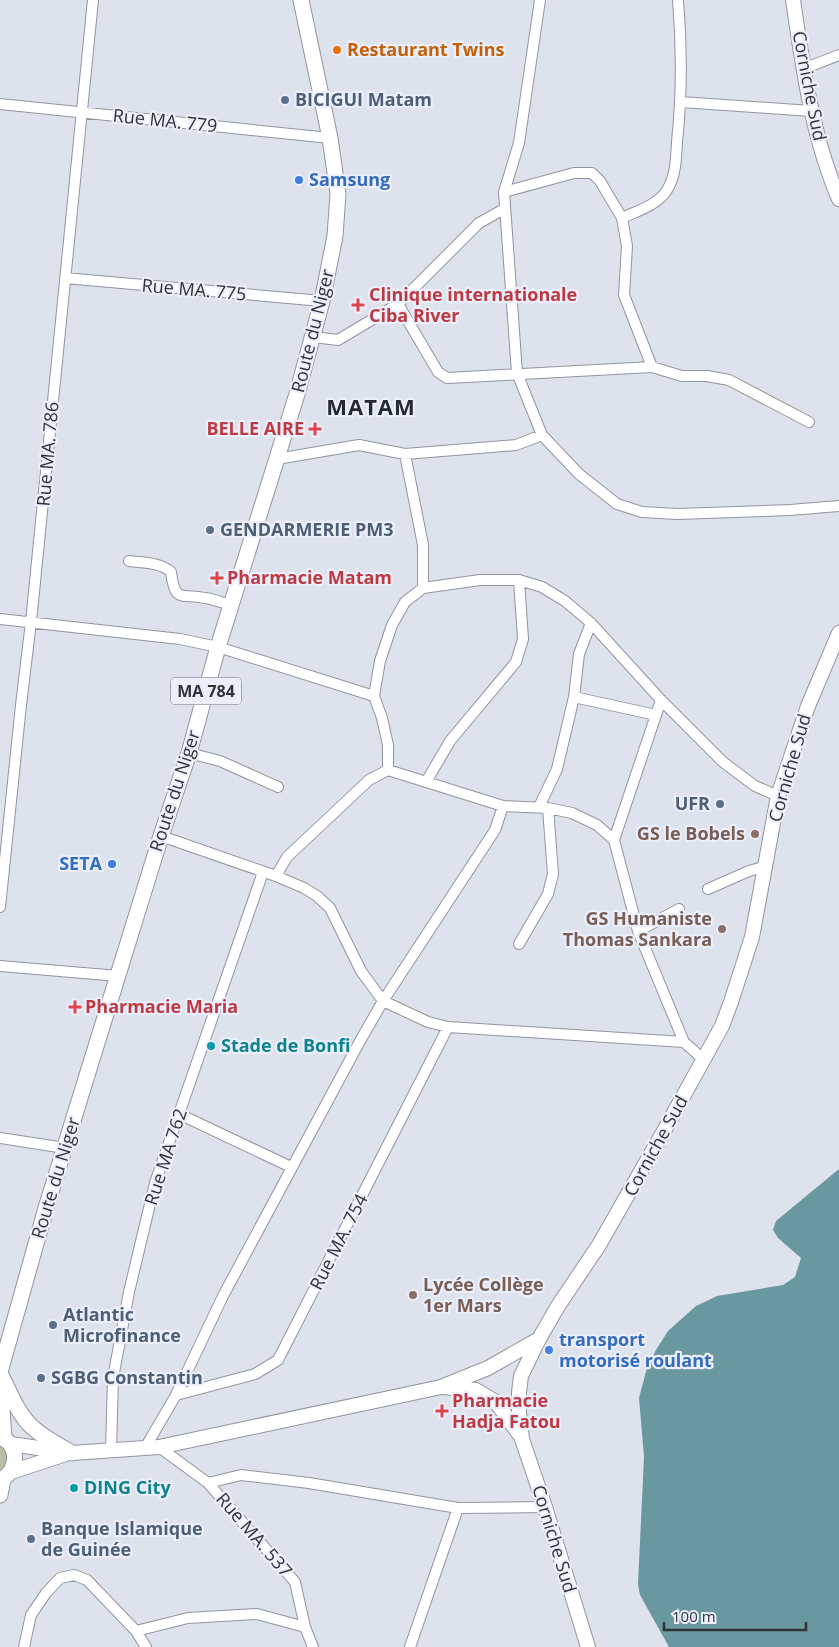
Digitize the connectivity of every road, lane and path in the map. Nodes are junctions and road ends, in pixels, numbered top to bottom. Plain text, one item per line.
1 (93, 0) edge
2 (301, 0) edge
3 (540, 0) edge
4 (678, 0) edge
5 (793, 0) edge
6 (839, 55) edge
7 (803, 69) junction
8 (681, 102) junction
9 (0, 104) edge
10 (83, 112) junction
11 (811, 112) junction
12 (330, 138) junction
13 (504, 192) junction
14 (839, 199) edge
15 (504, 209) junction
16 (622, 218) junction
17 (65, 278) junction
18 (322, 301) junction
19 (398, 304) junction
20 (313, 337) junction
21 (652, 367) junction
22 (517, 373) junction
23 (809, 422) dead end
24 (542, 435) junction
25 (405, 454) junction
26 (276, 459) junction
27 (839, 506) edge
28 (129, 561) dead end
29 (519, 580) junction
30 (423, 588) junction
31 (232, 606) junction
32 (0, 619) edge
33 (32, 622) junction
34 (591, 623) junction
35 (839, 633) edge
36 (218, 647) junction
37 (374, 696) junction
38 (574, 697) junction
39 (661, 700) junction
40 (656, 715) junction
41 (189, 753) junction
42 (388, 770) junction
43 (426, 782) junction
44 (278, 787) dead end
45 (778, 796) junction
46 (503, 806) junction
47 (543, 808) junction
48 (160, 836) junction
49 (614, 840) junction
50 (767, 866) junction
51 (263, 872) junction
52 (276, 876) junction
53 (708, 889) dead end
54 (0, 907) edge
55 (679, 909) dead end
56 (638, 931) junction
57 (519, 944) dead end
58 (0, 966) edge
59 (119, 976) junction
60 (383, 1001) junction
61 (448, 1027) junction
62 (684, 1042) junction
63 (704, 1060) junction
64 (179, 1114) junction
65 (0, 1138) edge
66 (65, 1148) junction
67 (292, 1167) junction
68 (539, 1339) junction
69 (0, 1373) edge
70 (441, 1387) junction
71 (176, 1396) junction
72 (522, 1439) junction
73 (5, 1440) edge
74 (159, 1446) junction
75 (145, 1448) junction
76 (111, 1451) junction
77 (72, 1452) junction
78 (5, 1477) edge
79 (208, 1483) junction
80 (0, 1495) edge
81 (545, 1507) junction
82 (458, 1508) junction
83 (305, 1627) junction
84 (136, 1631) junction
85 (24, 1647) edge
86 (146, 1647) edge
87 (313, 1647) edge
88 (410, 1647) edge
89 (588, 1647) edge

1 - 10 street, Rue MA. 786
2 - 12 main road, Route du Niger / MA 784
3 - 13 street
4 - 8 street
5 - 7 main road, Corniche Sud
6 - 7 street
7 - 11 main road, Corniche Sud
8 - 11 street
8 - 16 street
9 - 10 street, Rue MA. 779
10 - 12 street, Rue MA. 779
10 - 17 street, Rue MA. 786
11 - 14 main road, Corniche Sud
12 - 18 main road, Route du Niger / MA 784
13 - 15 street
13 - 16 street
15 - 19 street
15 - 22 street
16 - 21 street
17 - 18 street, Rue MA. 775
17 - 33 street, Rue MA. 786
18 - 20 main road, Route du Niger / MA 784
19 - 20 street
19 - 22 street
20 - 26 main road, Route du Niger / MA 784
21 - 22 street
21 - 23 street
22 - 24 street
24 - 25 street
24 - 27 street
25 - 26 street
25 - 30 street
26 - 31 main road, Route du Niger / MA 784
28 - 31 street
29 - 30 street
29 - 34 street
29 - 43 street
30 - 37 street
31 - 36 main road, Route du Niger / MA 784
32 - 33 street
33 - 36 street
33 - 54 street, Rue MA. 786
34 - 38 street
34 - 39 street
35 - 45 main road, Corniche Sud
36 - 37 street
36 - 41 main road, Route du Niger / MA 784
37 - 42 street
38 - 40 street
38 - 47 street
39 - 40 street
39 - 45 street
40 - 49 street
41 - 44 street
41 - 48 main road, Route du Niger / MA 784
42 - 43 street
42 - 52 street
43 - 46 street
45 - 50 main road, Corniche Sud
46 - 47 street
46 - 60 street
47 - 49 street
47 - 57 street
48 - 51 street
48 - 59 main road, Route du Niger / MA 784
49 - 56 street
50 - 53 street
50 - 63 main road, Corniche Sud
51 - 52 street
51 - 64 street, Rue MA 762
52 - 60 street
55 - 56 street
56 - 62 street
58 - 59 street
59 - 66 main road, Route du Niger / MA 784
60 - 61 street
60 - 67 street
61 - 62 street
61 - 71 street, Rue MA. 754
62 - 63 street
63 - 68 main road, Corniche Sud
64 - 67 street
64 - 76 street, Rue MA 762
65 - 66 street
66 - 69 main road, Route du Niger / MA 784
67 - 71 street
68 - 70 main road
68 - 72 main road, Corniche Sud
69 - 73 main road, Route du Niger
69 - 77 main road
70 - 72 main road
70 - 74 main road
71 - 75 street
72 - 81 main road, Corniche Sud
73 - 77 main road
73 - 78 main road, Route du Niger
74 - 75 main road
74 - 79 street, Rue MA. 537
75 - 76 main road
76 - 77 main road
77 - 78 main road
78 - 80 main road
79 - 82 street
79 - 83 street, Rue MA. 537
81 - 82 street
81 - 89 main road, Corniche Sud
82 - 88 street
83 - 84 street
83 - 87 street, Rue MA. 537
84 - 85 street
84 - 86 street

